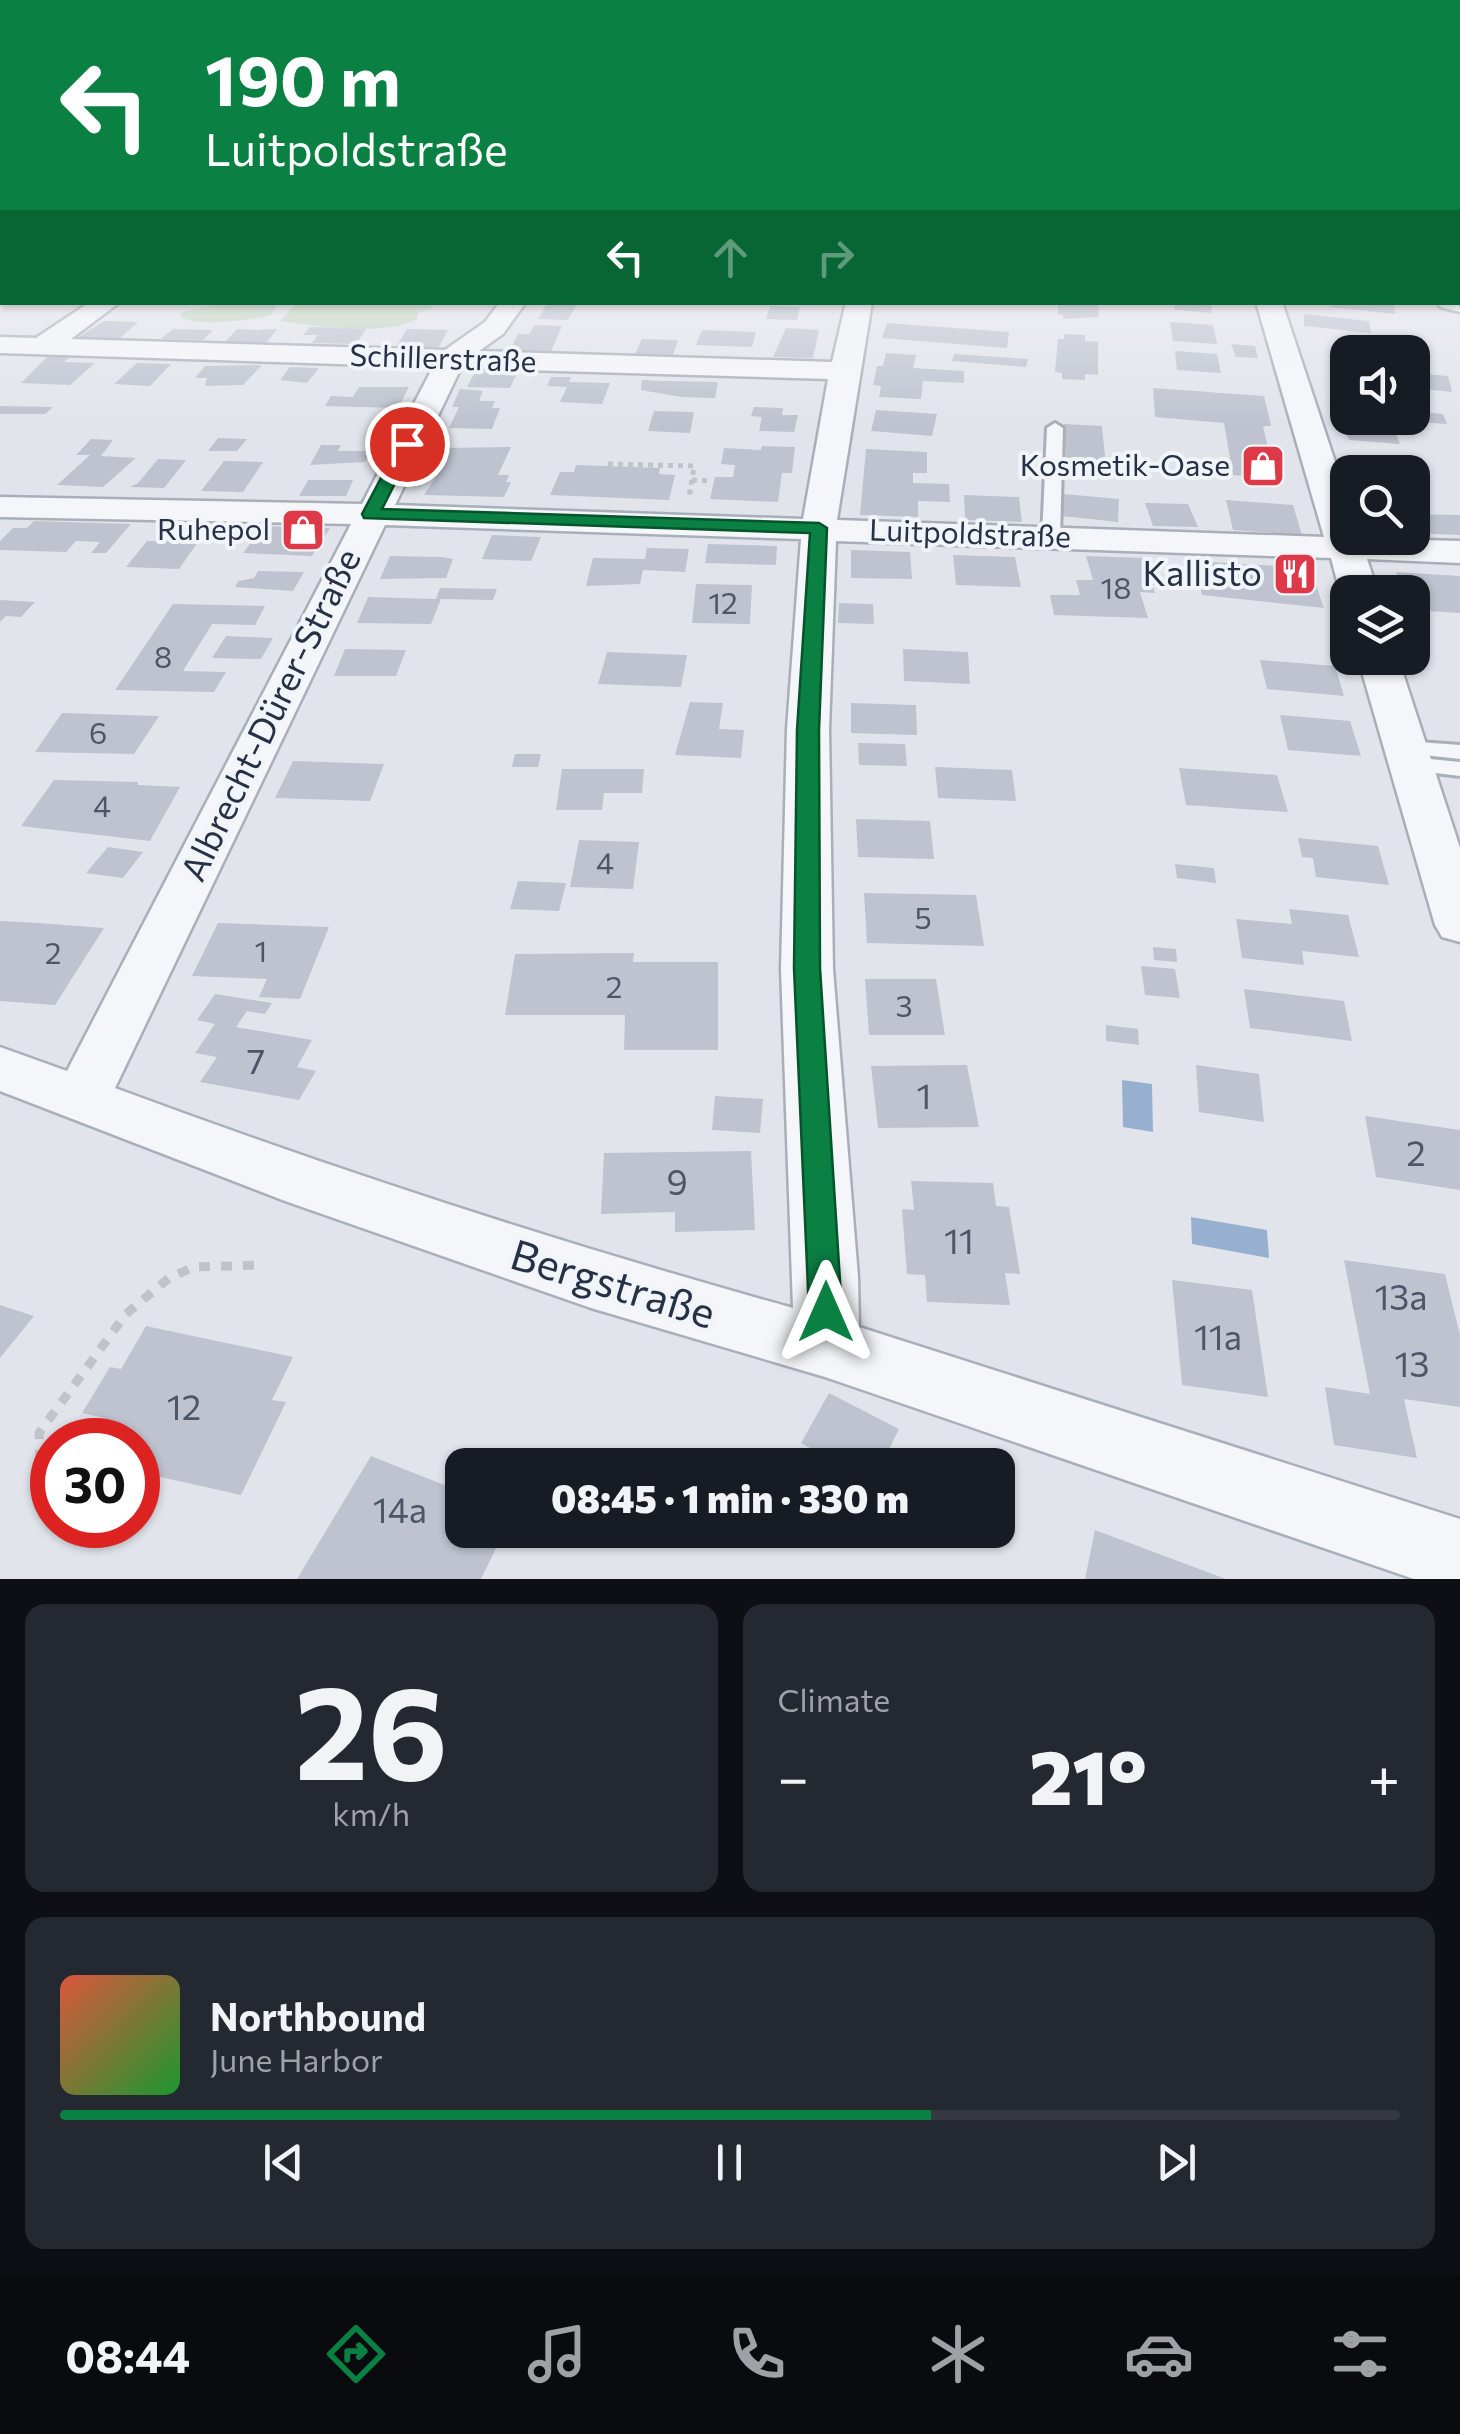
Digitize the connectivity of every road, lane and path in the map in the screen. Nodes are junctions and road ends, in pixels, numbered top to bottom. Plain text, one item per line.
1 (104, 305) edge
2 (512, 305) edge
3 (859, 305) edge
4 (1270, 305) edge
5 (0, 345) edge
6 (42, 346) junction
7 (451, 359) junction
8 (844, 371) junction
9 (1055, 428) dead end
10 (608, 464) dead end
11 (692, 480) junction
12 (712, 481) dead end
13 (1330, 499) edge
14 (3, 509) edge
15 (370, 514) junction
16 (685, 524) junction
17 (819, 528) junction
18 (1050, 538) junction
19 (1330, 547) edge
20 (1430, 551) edge
21 (1460, 552) edge
22 (1383, 675) edge
23 (1460, 752) edge
24 (1408, 756) junction
25 (1460, 769) edge
26 (1460, 925) edge
27 (0, 1068) edge
28 (82, 1097) junction
29 (263, 1265) dead end
30 (825, 1348) junction
31 (51, 1418) edge
32 (1460, 1557) edge

1 - 6 street
2 - 7 street, Albrecht-Dürer-Straße
3 - 8 street
4 - 13 street
5 - 6 street, Schillerstraße
6 - 7 street, Schillerstraße
7 - 8 street, Schillerstraße
7 - 15 street, Albrecht-Dürer-Straße
8 - 17 street
9 - 18 lane
10 - 11 path
11 - 12 path
11 - 16 path
14 - 15 street, Luitpoldstraße
15 - 16 street, Luitpoldstraße
15 - 28 street, Albrecht-Dürer-Straße
16 - 17 street, Luitpoldstraße
17 - 18 street, Luitpoldstraße
17 - 30 street
18 - 19 street, Luitpoldstraße
20 - 21 street, Luitpoldstraße
22 - 24 street
23 - 24 lane
24 - 25 lane
24 - 26 street
27 - 28 street, Bergstraße
28 - 30 street, Bergstraße
29 - 31 path
30 - 32 street, Bergstraße

